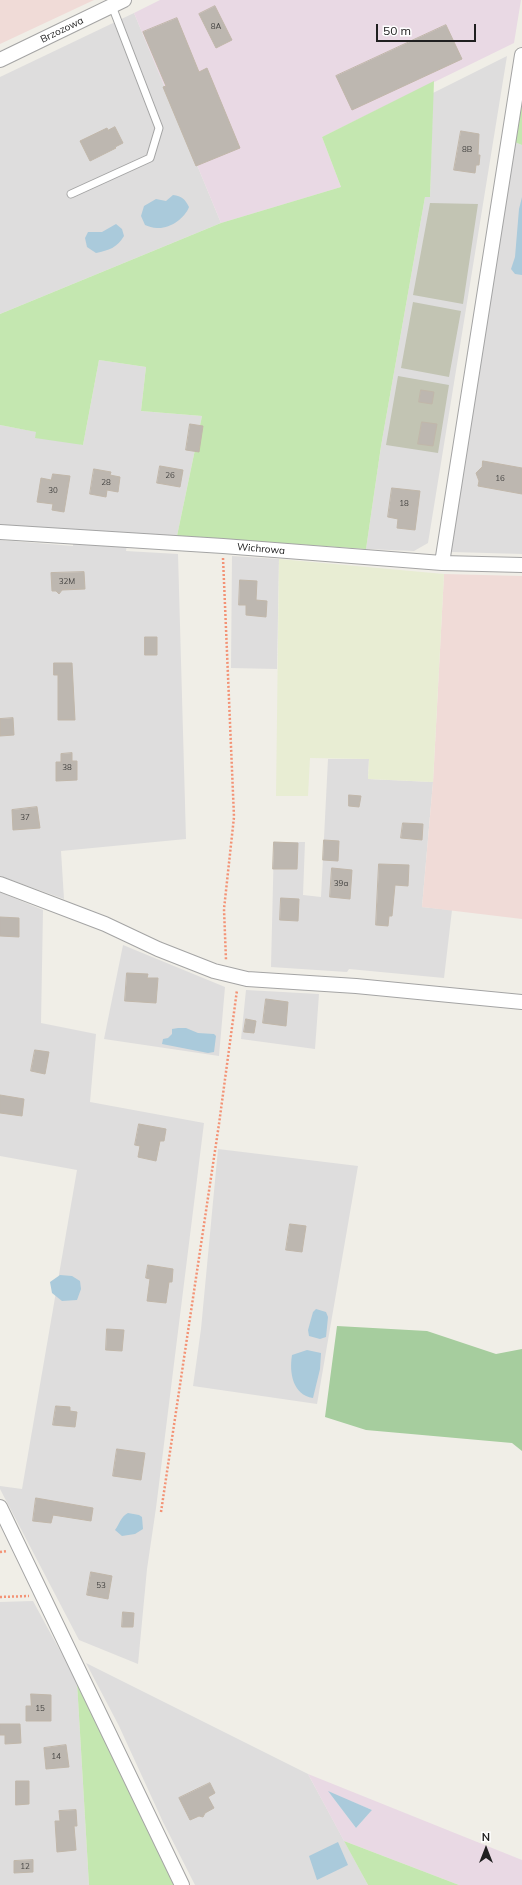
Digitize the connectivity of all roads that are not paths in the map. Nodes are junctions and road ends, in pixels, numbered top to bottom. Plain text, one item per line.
1 (118, 3) edge
2 (522, 55) edge
3 (0, 60) edge
4 (71, 194) dead end
5 (0, 532) edge
6 (442, 563) junction
7 (522, 565) edge
8 (0, 884) edge
9 (522, 1002) edge
10 (0, 1507) edge
11 (182, 1885) edge

1 - 3 street, Brzozowa
1 - 4 lane
2 - 6 street
5 - 6 street, Wichrowa
6 - 7 street, Wichrowa
8 - 9 street
10 - 11 street

